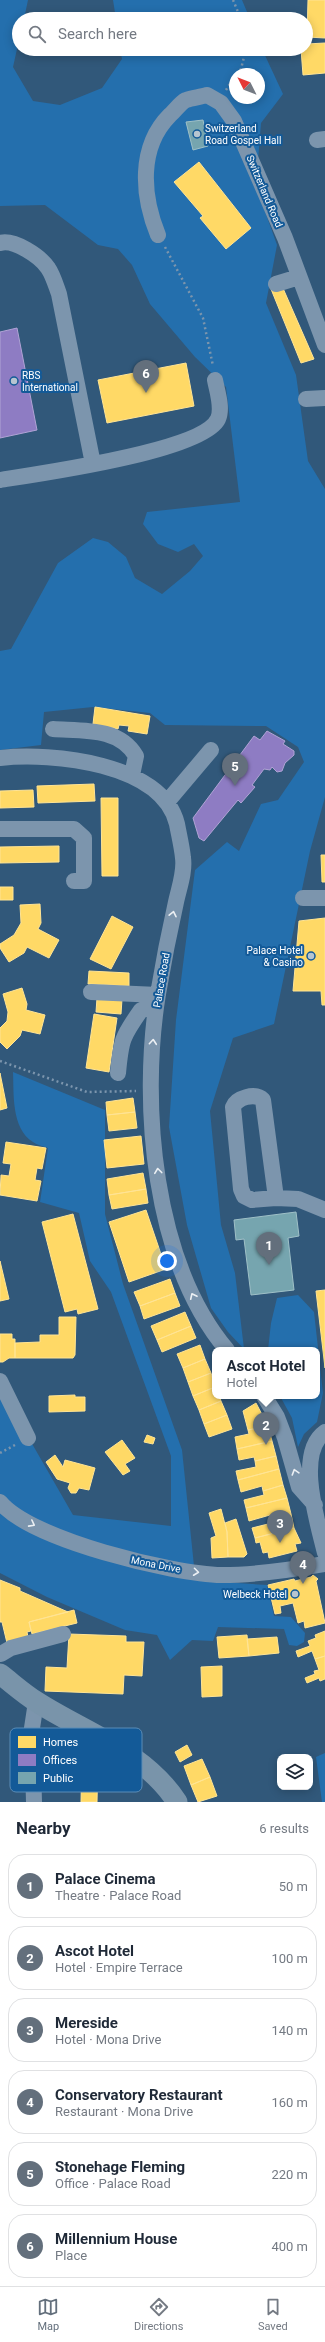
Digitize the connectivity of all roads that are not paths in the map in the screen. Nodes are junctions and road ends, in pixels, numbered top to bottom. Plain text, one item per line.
1 (158, 235) road end
2 (0, 243) edge
3 (299, 277) junction
4 (276, 284) dead end
5 (325, 345) edge
6 (215, 380) road end
7 (325, 398) edge
8 (306, 399) dead end
9 (93, 464) junction
10 (0, 480) edge
11 (53, 729) dead end
12 (211, 750) dead end
13 (0, 758) edge
14 (132, 775) junction
15 (167, 802) junction
16 (0, 829) edge
17 (74, 881) dead end
18 (303, 898) dead end
19 (325, 898) edge
20 (91, 992) dead end
21 (157, 1001) junction
22 (118, 1073) dead end
23 (276, 1198) junction
24 (325, 1210) edge
25 (225, 1347) edge
26 (0, 1381) edge
27 (266, 1399) edge
28 (325, 1432) edge
29 (21, 1442) road end
30 (0, 1502) edge
31 (315, 1505) junction
32 (325, 1553) edge
33 (325, 1564) edge
34 (63, 1634) dead end
35 (0, 1659) edge
36 (36, 1702) junction
37 (32, 1728) edge
38 (85, 1728) edge
39 (142, 1766) edge
40 (34, 1792) edge
41 (34, 1802) edge
42 (177, 1802) edge

1 - 3 street, Switzerland Road
2 - 9 street
3 - 4 street
3 - 5 street, Switzerland Road
6 - 9 street
7 - 8 street
9 - 10 street
11 - 14 street
12 - 15 street
13 - 14 street, Palace Road
14 - 15 street, Palace Road
21 -> 15 street, Palace Road
16 - 17 street
18 - 19 street
20 - 21 street
21 - 22 street
25 -> 21 street, Palace Road
23 - 23 street
23 - 24 street
26 - 29 street
31 -> 27 street
28 - 31 street
30 -> 33 street, Mona Drive
31 - 32 street
34 - 35 street
35 - 36 main road
36 - 37 street
36 - 38 main road
39 - 42 main road
40 - 41 street

